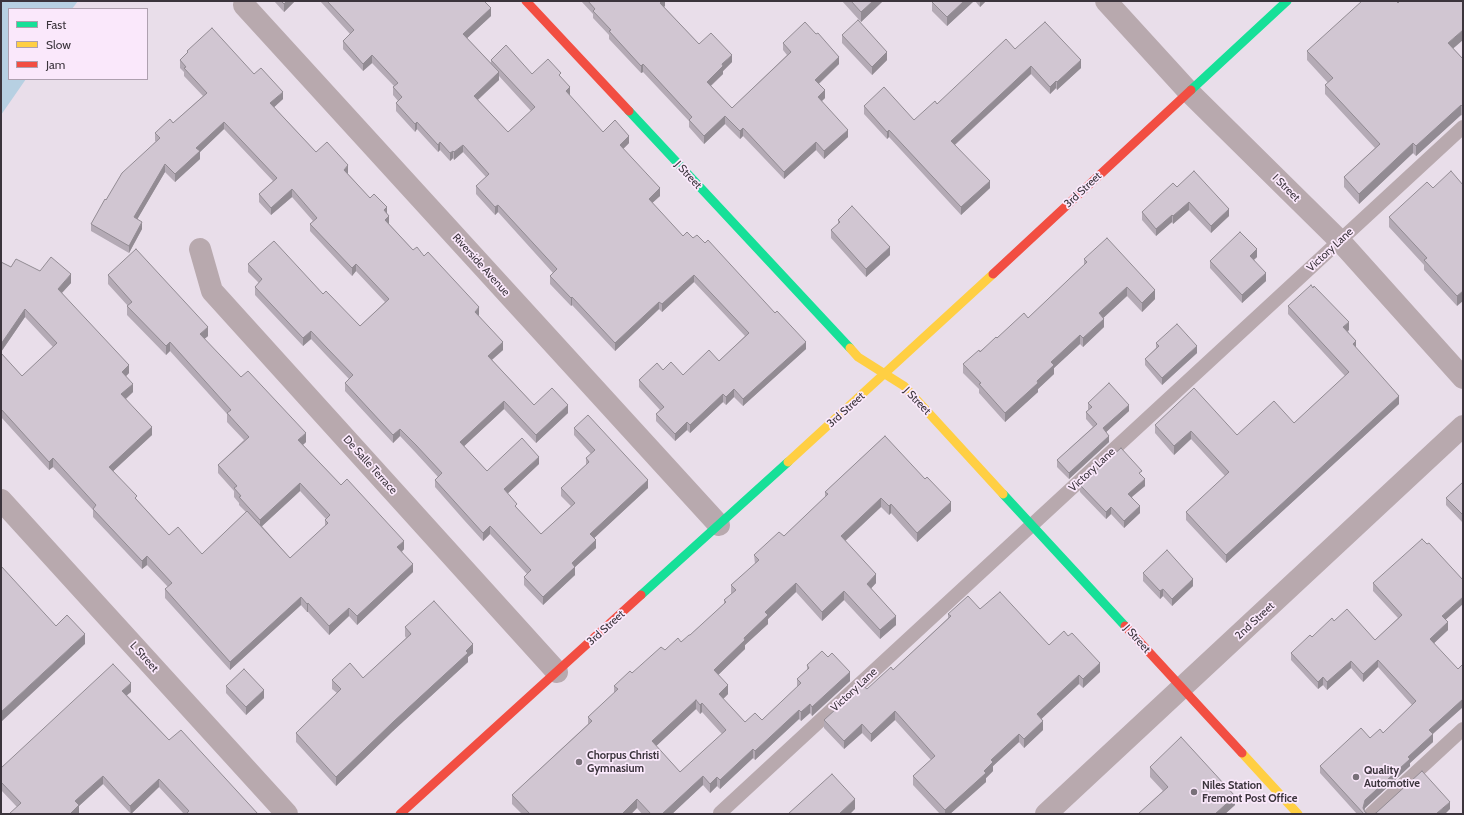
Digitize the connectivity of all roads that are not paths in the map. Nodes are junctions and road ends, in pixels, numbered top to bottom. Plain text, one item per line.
1 (526, 1) edge
2 (1106, 1) edge
3 (1287, 1) edge
4 (244, 5) dead end
5 (1189, 92) junction
6 (1463, 127) edge
7 (1340, 240) junction
8 (200, 249) dead end
9 (884, 375) junction
10 (1463, 378) edge
11 (1463, 426) edge
12 (1, 500) edge
13 (719, 525) junction
14 (1032, 525) junction
15 (558, 672) junction
16 (1182, 688) junction
17 (1463, 729) edge
18 (720, 813) dead end
19 (287, 814) edge
20 (400, 814) edge
21 (1046, 814) edge
22 (1298, 814) edge
23 (1371, 814) edge

1 - 9 street, J Street
2 - 5 street, I Street
3 - 5 street, 3rd Street
4 - 13 street, Riverside Avenue
5 - 7 street, I Street
5 - 9 street, 3rd Street
6 - 7 lane, Victory Lane
7 - 10 street, I Street
7 - 14 lane, Victory Lane
8 - 15 street, De Salle Terrace
9 - 13 street, 3rd Street
9 - 14 street, J Street
11 - 16 street, 2nd Street
12 - 19 street, L Street
13 - 15 street, 3rd Street
14 - 16 street, J Street
14 - 18 lane, Victory Lane
15 - 20 street, 3rd Street
16 - 21 street, 2nd Street
16 - 22 street, J Street
17 - 23 lane

